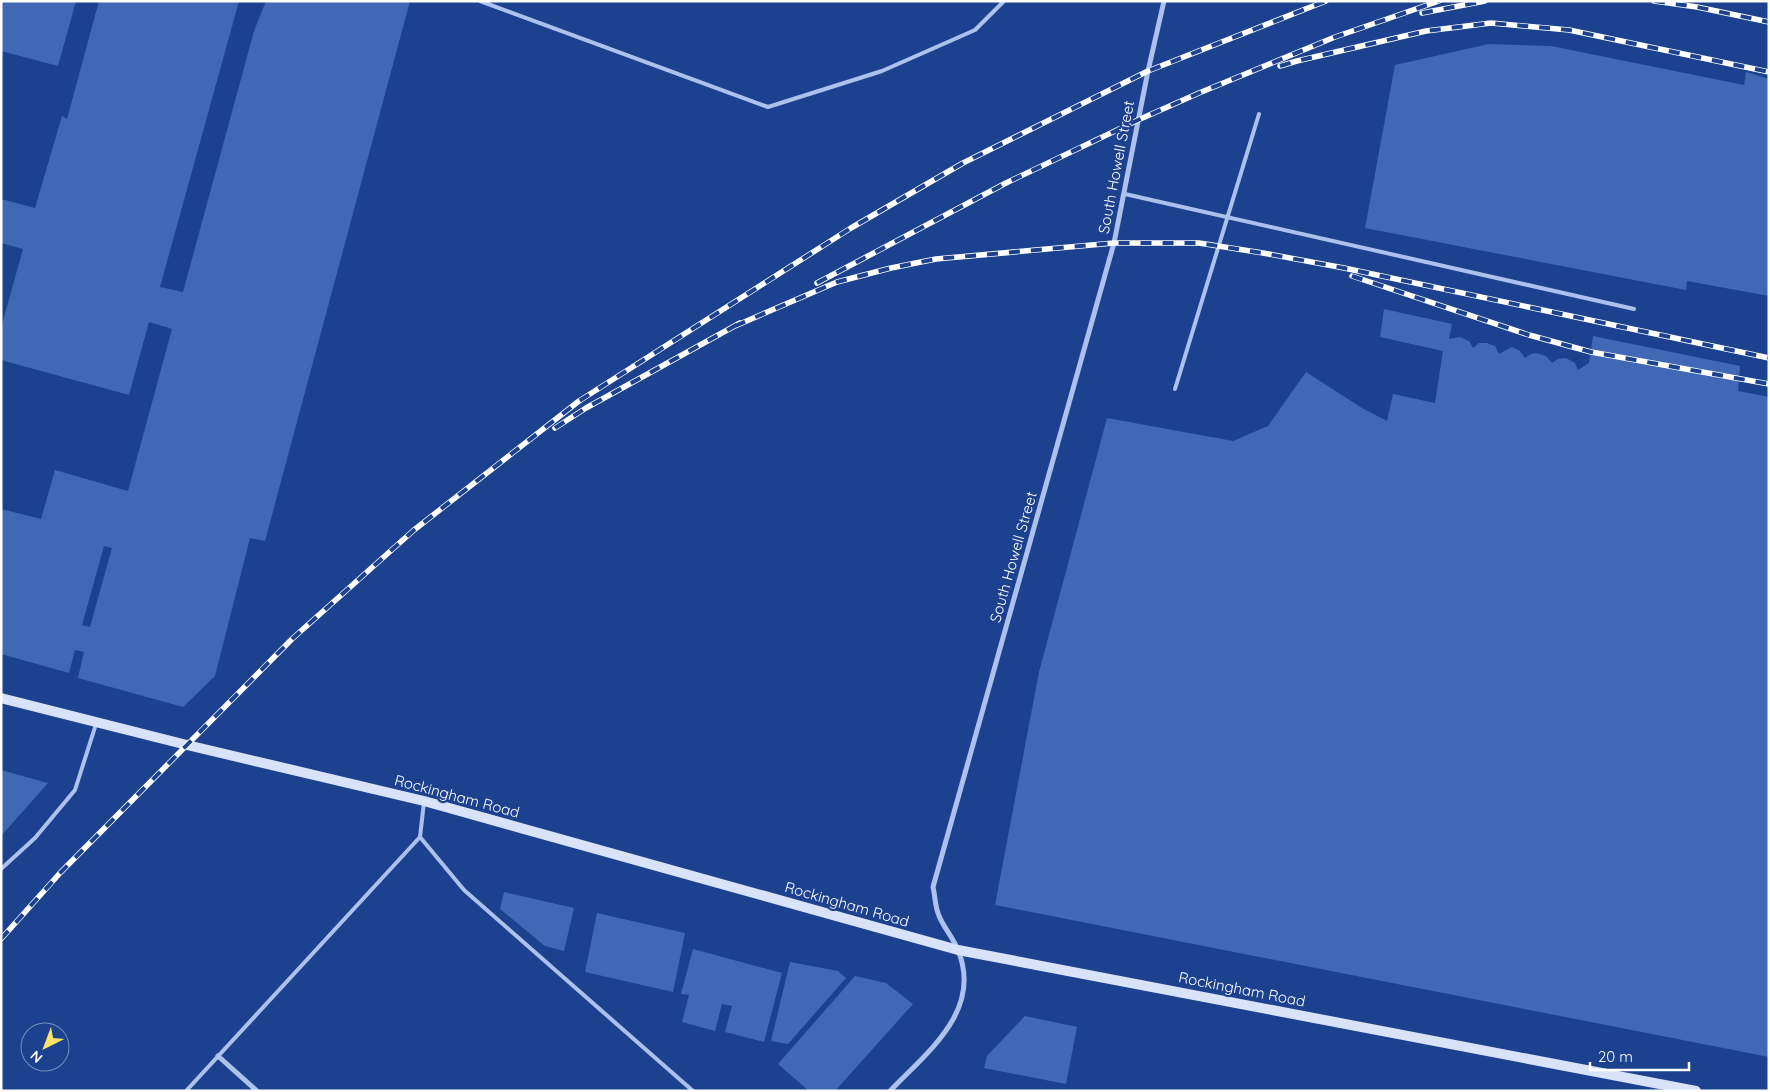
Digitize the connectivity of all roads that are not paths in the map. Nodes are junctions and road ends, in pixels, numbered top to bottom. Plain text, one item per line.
1 (480, 1) edge
2 (1004, 1) edge
3 (1164, 1) edge
4 (1259, 114) dead end
5 (1125, 194) junction
6 (1227, 217) junction
7 (1634, 309) dead end
8 (1175, 390) dead end
9 (1, 698) edge
10 (97, 722) junction
11 (424, 801) junction
12 (420, 837) junction
13 (1, 869) edge
14 (958, 950) junction
15 (218, 1056) junction
16 (186, 1091) edge
17 (257, 1091) edge
18 (693, 1091) edge
19 (890, 1091) edge
20 (1696, 1091) edge

1 - 2 lane
3 - 5 street, South Howell Street
4 - 6 lane
5 - 6 lane
5 - 14 street, South Howell Street
6 - 7 lane
6 - 8 lane
9 - 10 street, Rockingham Road
10 - 11 street, Rockingham Road
10 - 13 lane
11 - 12 lane
11 - 14 street, Rockingham Road
12 - 15 lane
12 - 18 lane
14 - 19 street, South Howell Street
14 - 20 street, Rockingham Road
15 - 16 lane
15 - 17 street

